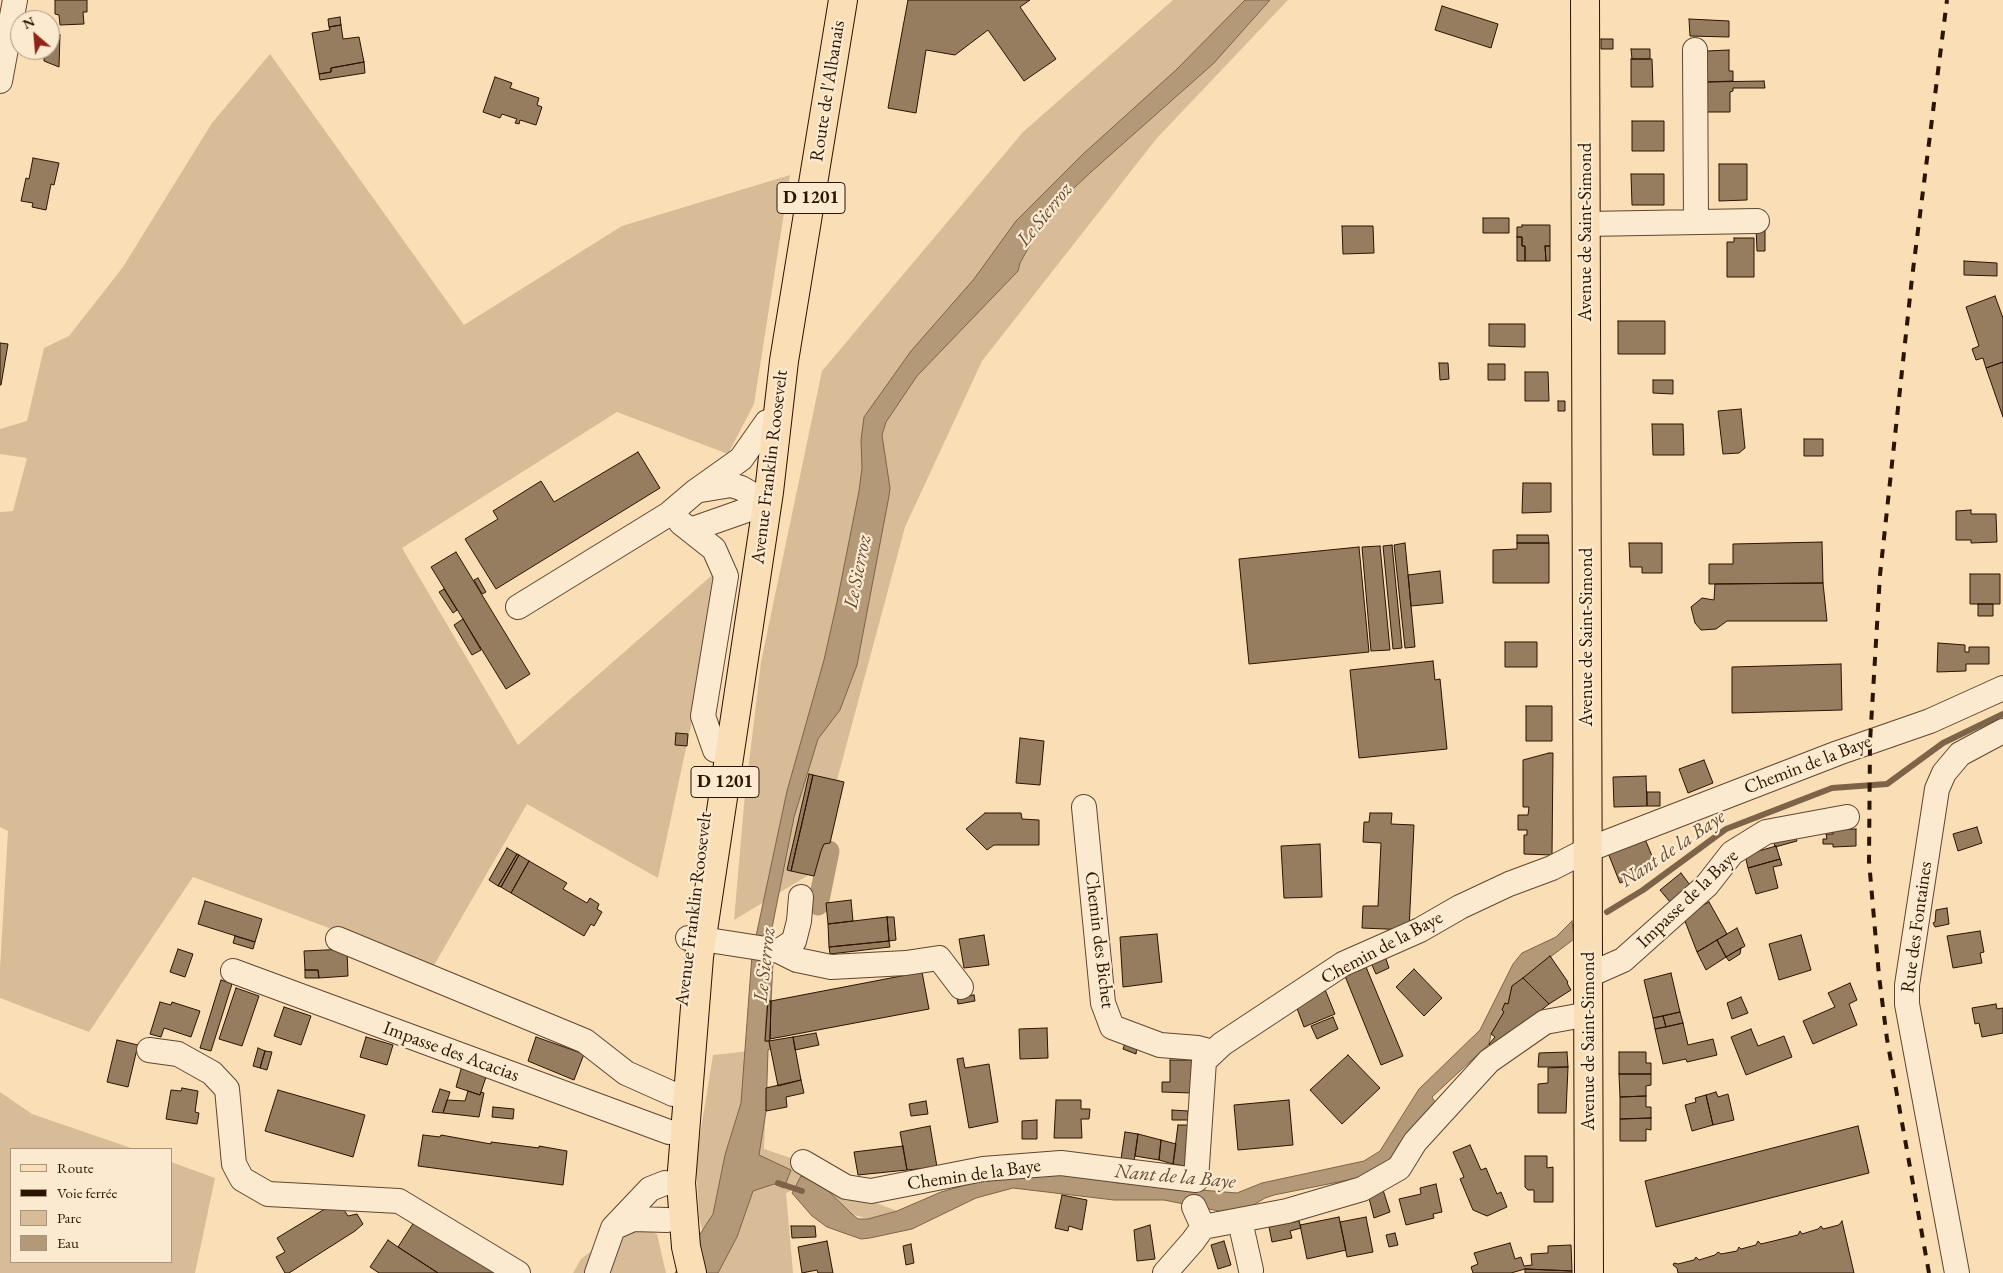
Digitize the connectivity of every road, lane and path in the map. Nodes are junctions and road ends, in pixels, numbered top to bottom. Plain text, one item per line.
1 (15, 0) edge
2 (843, 0) edge
3 (1585, 0) edge
4 (1695, 50) dead end
5 (0, 81) edge
6 (1757, 221) dead end
7 (1696, 222) junction
8 (1586, 224) junction
9 (784, 361) junction
10 (767, 422) junction
11 (696, 491) junction
12 (756, 503) junction
13 (670, 514) junction
14 (690, 530) junction
15 (518, 607) dead end
16 (2003, 688) edge
17 (2003, 731) edge
18 (715, 750) junction
19 (1084, 807) dead end
20 (1847, 817) dead end
21 (1587, 850) junction
22 (802, 896) dead end
23 (695, 938) junction
24 (338, 939) dead end
25 (779, 951) junction
26 (233, 971) dead end
27 (1589, 975) junction
28 (961, 987) dead end
29 (1589, 1014) junction
30 (149, 1050) dead end
31 (1213, 1052) junction
32 (673, 1094) junction
33 (670, 1132) junction
34 (803, 1162) dead end
35 (665, 1183) junction
36 (667, 1220) junction
37 (1240, 1221) junction
38 (613, 1228) junction
39 (682, 1265) edge
40 (1251, 1270) dead end
41 (518, 1273) edge
42 (597, 1273) edge
43 (1165, 1273) edge
44 (1589, 1273) edge
45 (1957, 1273) edge

1 - 5 street
2 - 9 main road, Route de l'Albanais / D 1201
3 - 8 main road, Avenue de Saint-Simond
4 - 7 street
6 - 7 street
7 - 8 street
8 - 21 main road, Avenue de Saint-Simond
9 - 10 main road, Avenue Franklin Roosevelt / D 1201
9 - 12 main road, Avenue Franklin Roosevelt / D 1201
10 - 11 street
10 - 12 main road, Avenue Franklin Roosevelt / D 1201
11 - 12 street
11 - 13 street
12 - 14 street
12 - 18 main road, Avenue Franklin Roosevelt / D 1201
12 - 23 main road, Avenue Franklin Roosevelt / D 1201
13 - 14 street
13 - 15 street
14 - 18 street
16 - 21 street, Chemin de la Baye
17 - 45 street, Rue des Fontaines
18 - 23 main road, Avenue Franklin Roosevelt / D 1201
19 - 31 street, Chemin des Bichet
20 - 27 street, Impasse de la Baye
21 - 27 main road, Avenue de Saint-Simond
21 - 31 street, Chemin de la Baye
22 - 25 street
23 - 25 street
23 - 32 main road, Avenue Franklin Roosevelt / D 1201
23 - 39 main road, Avenue Franklin Roosevelt / D 1201
24 - 32 street
25 - 28 street
26 - 33 street, Impasse des Acacias
27 - 29 main road, Avenue de Saint-Simond
29 - 37 street
29 - 44 main road, Avenue de Saint-Simond
30 - 41 street
31 - 34 street, Chemin de la Baye
32 - 33 main road, Avenue Franklin Roosevelt / D 1201
33 - 35 main road, Avenue Franklin Roosevelt / D 1201
35 - 36 main road, Avenue Franklin Roosevelt / D 1201
35 - 38 street
36 - 38 street
36 - 39 main road, Avenue Franklin Roosevelt / D 1201
37 - 40 street
37 - 43 street
38 - 42 street

